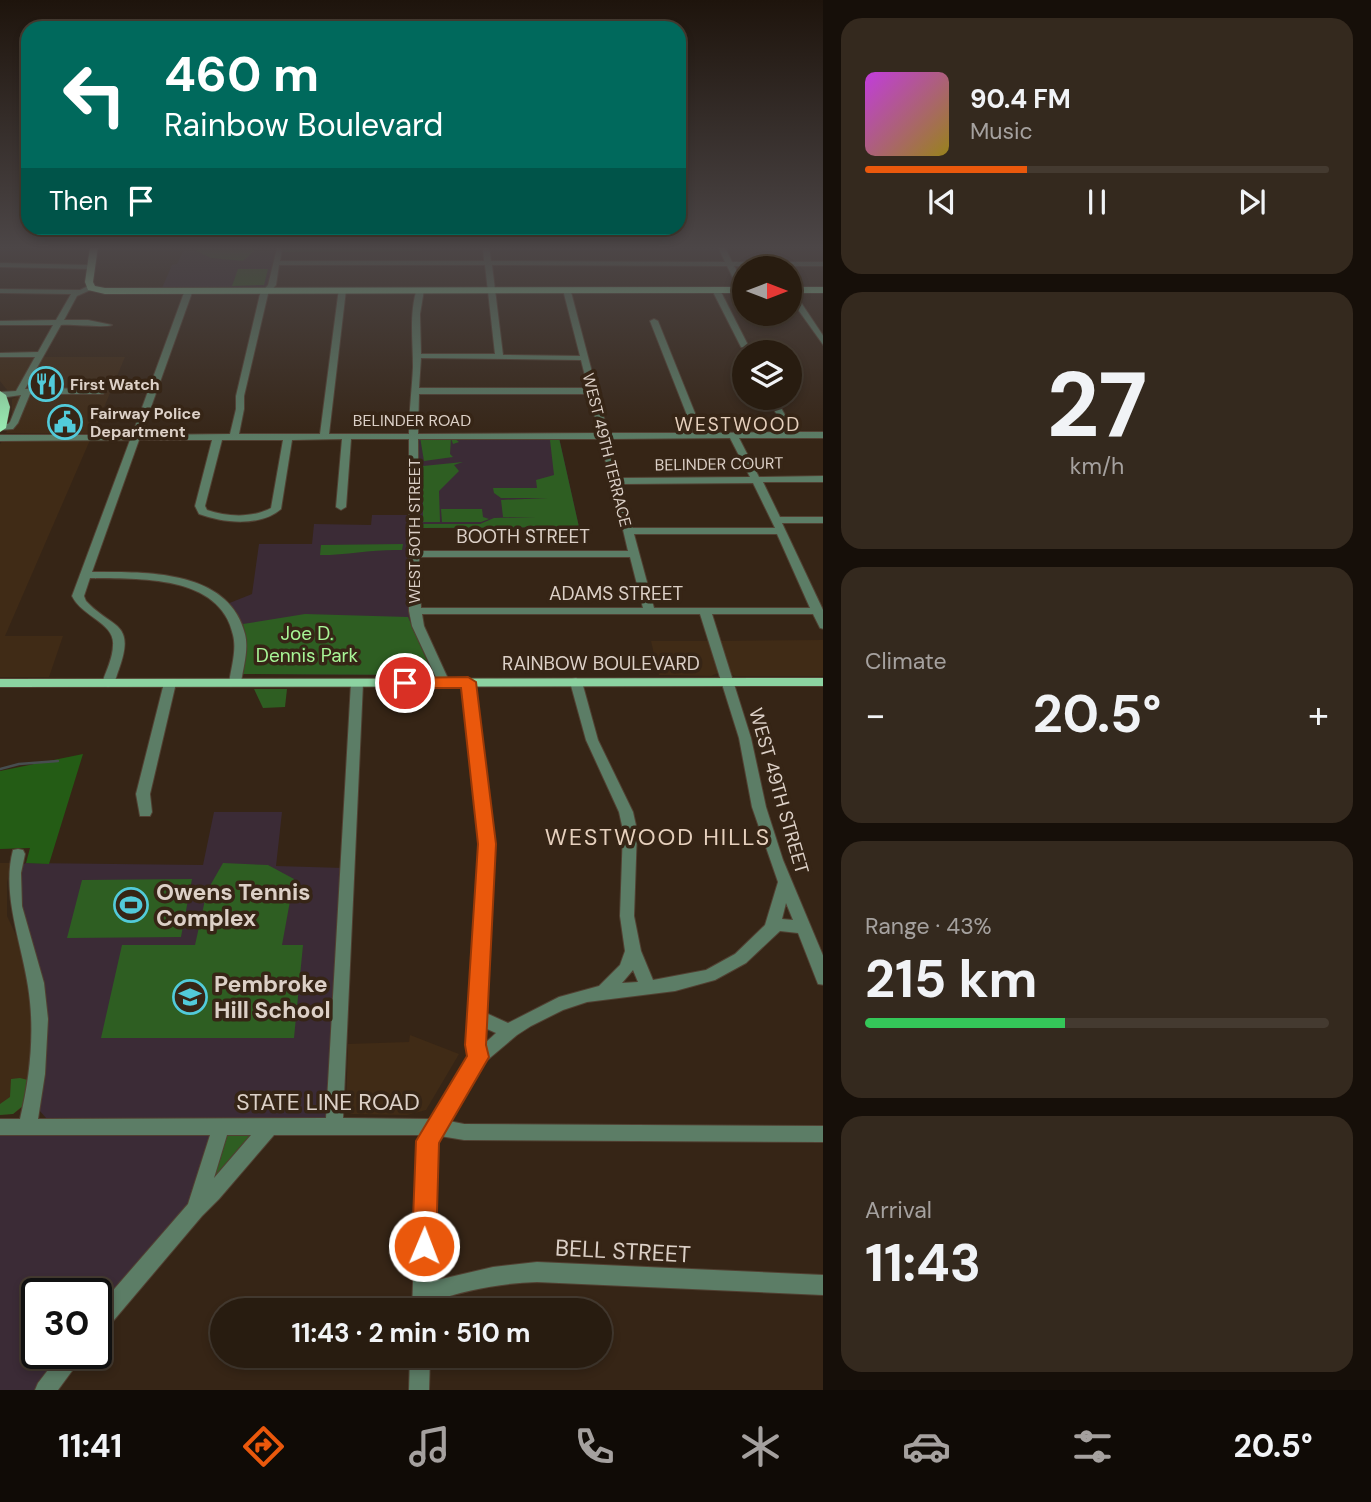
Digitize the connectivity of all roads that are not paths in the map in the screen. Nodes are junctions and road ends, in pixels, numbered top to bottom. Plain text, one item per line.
1 (65, 312) edge
2 (181, 312) edge
3 (260, 312) edge
4 (339, 312) edge
5 (416, 312) edge
6 (494, 312) edge
7 (572, 312) edge
8 (727, 312) edge
9 (803, 312) edge
10 (654, 321) dead end
11 (59, 322) junction
12 (0, 323) edge
13 (108, 325) dead end
14 (741, 340) edge
15 (823, 344) edge
16 (0, 355) edge
17 (416, 356) junction
18 (39, 357) junction
19 (499, 358) junction
20 (584, 358) junction
21 (103, 390) dead end
22 (414, 391) junction
23 (593, 391) junction
24 (23, 392) junction
25 (0, 395) edge
26 (778, 410) edge
27 (786, 424) junction
28 (0, 427) edge
29 (604, 435) junction
30 (699, 435) junction
31 (733, 435) junction
32 (782, 435) junction
33 (802, 435) junction
34 (823, 435) edge
35 (136, 436) junction
36 (218, 436) junction
37 (234, 436) junction
38 (288, 436) junction
39 (324, 436) junction
40 (347, 436) junction
41 (414, 436) junction
42 (0, 438) edge
43 (823, 479) edge
44 (757, 480) junction
45 (614, 481) junction
46 (341, 507) dead end
47 (776, 520) junction
48 (823, 520) edge
49 (628, 531) junction
50 (781, 531) junction
51 (414, 554) junction
52 (633, 554) junction
53 (85, 575) junction
54 (415, 611) junction
55 (649, 611) junction
56 (705, 611) junction
57 (817, 611) junction
58 (823, 626) edge
59 (468, 682) junction
60 (576, 682) junction
61 (727, 682) junction
62 (823, 682) edge
63 (0, 683) edge
64 (108, 683) junction
65 (170, 683) junction
66 (235, 683) junction
67 (357, 683) junction
68 (444, 683) junction
69 (145, 812) dead end
70 (18, 854) dead end
71 (784, 882) junction
72 (7, 909) edge
73 (801, 927) junction
74 (772, 928) junction
75 (633, 951) junction
76 (823, 979) edge
77 (648, 988) junction
78 (604, 991) junction
79 (478, 1017) junction
80 (509, 1031) junction
81 (479, 1057) junction
82 (0, 1126) edge
83 (27, 1126) junction
84 (222, 1126) junction
85 (270, 1126) junction
86 (434, 1126) junction
87 (334, 1127) junction
88 (823, 1134) edge
89 (195, 1209) junction
90 (823, 1285) edge
91 (422, 1298) edge
92 (431, 1298) edge
93 (112, 1306) edge
94 (420, 1368) edge
95 (61, 1369) edge
96 (45, 1390) edge
97 (419, 1390) edge

1 - 11 street
2 - 35 street
3 - 37 street
4 - 39 street
5 - 17 street, WEST 50TH STREET
6 - 19 street
7 - 20 street, WEST 49TH TERRACE
8 - 14 street
9 - 15 street
10 - 30 street
11 - 12 street
11 - 13 street
11 - 18 street
16 - 18 street
17 - 19 street
17 - 22 street, WEST 50TH STREET
18 - 24 street
19 - 20 street
20 - 23 street, WEST 49TH TERRACE
21 - 24 street
22 - 23 street
22 - 41 street, WEST 50TH STREET
23 - 29 street, WEST 49TH TERRACE
24 - 25 street
24 - 28 street
25 - 28 highway
26 - 27 street
27 - 32 street
27 - 33 street
29 - 30 street, BELINDER ROAD
29 - 41 street, BELINDER ROAD
29 - 45 street, WEST 49TH TERRACE
30 - 31 street, BELINDER ROAD
31 - 32 street, BELINDER ROAD
31 - 44 street
32 - 33 street, BELINDER ROAD
33 - 34 street, BELINDER ROAD
35 - 36 street, BELINDER ROAD
35 - 42 street, BELINDER ROAD
35 - 53 street
36 - 37 street, BELINDER ROAD
36 - 38 street
37 - 38 street, BELINDER ROAD
38 - 39 street, BELINDER ROAD
39 - 40 street, BELINDER ROAD
40 - 41 street, BELINDER ROAD
40 - 46 street
41 - 51 street, WEST 50TH STREET
43 - 44 street, BELINDER COURT
44 - 45 street, BELINDER COURT
44 - 47 street
45 - 49 street, WEST 49TH TERRACE
47 - 48 street
47 - 50 street
49 - 50 street
49 - 52 street, WEST 49TH TERRACE
50 - 57 street
51 - 52 street, BOOTH STREET
51 - 54 street, WEST 50TH STREET
52 - 55 street, WEST 49TH TERRACE
53 - 64 street
53 - 66 street
54 - 55 street, ADAMS STREET
54 - 68 street, WEST 50TH STREET
55 - 56 street, ADAMS STREET
56 - 57 street, ADAMS STREET
56 - 61 street, WEST 49TH STREET
57 - 58 street
59 - 60 main road, RAINBOW BOULEVARD
59 - 68 main road, RAINBOW BOULEVARD
59 - 79 street
60 - 61 main road, RAINBOW BOULEVARD
60 - 75 street
61 - 62 main road, RAINBOW BOULEVARD
61 - 71 street, WEST 49TH STREET
63 - 64 main road, RAINBOW BOULEVARD
64 - 65 main road, RAINBOW BOULEVARD
65 - 66 main road, RAINBOW BOULEVARD
65 - 69 street
66 - 67 main road, RAINBOW BOULEVARD
67 - 68 main road, RAINBOW BOULEVARD
67 - 87 street
70 - 72 street
71 - 73 street, WEST 49TH STREET
71 - 74 street
72 - 83 street
73 - 74 street
73 - 76 street, WEST 49TH STREET
74 - 77 street
75 - 77 street
75 - 78 street
77 - 78 street
78 - 80 street
79 - 80 street
79 - 81 street
80 - 81 street
81 - 86 street
82 - 83 street, STATE LINE ROAD
83 - 84 street, STATE LINE ROAD
84 - 85 street, STATE LINE ROAD
84 - 89 street
85 - 87 street, STATE LINE ROAD
85 - 89 street
86 - 87 street, STATE LINE ROAD
86 - 88 street, STATE LINE ROAD
86 - 91 street
89 - 93 street
90 - 92 street, BELL STREET
94 - 97 street
95 - 96 street

